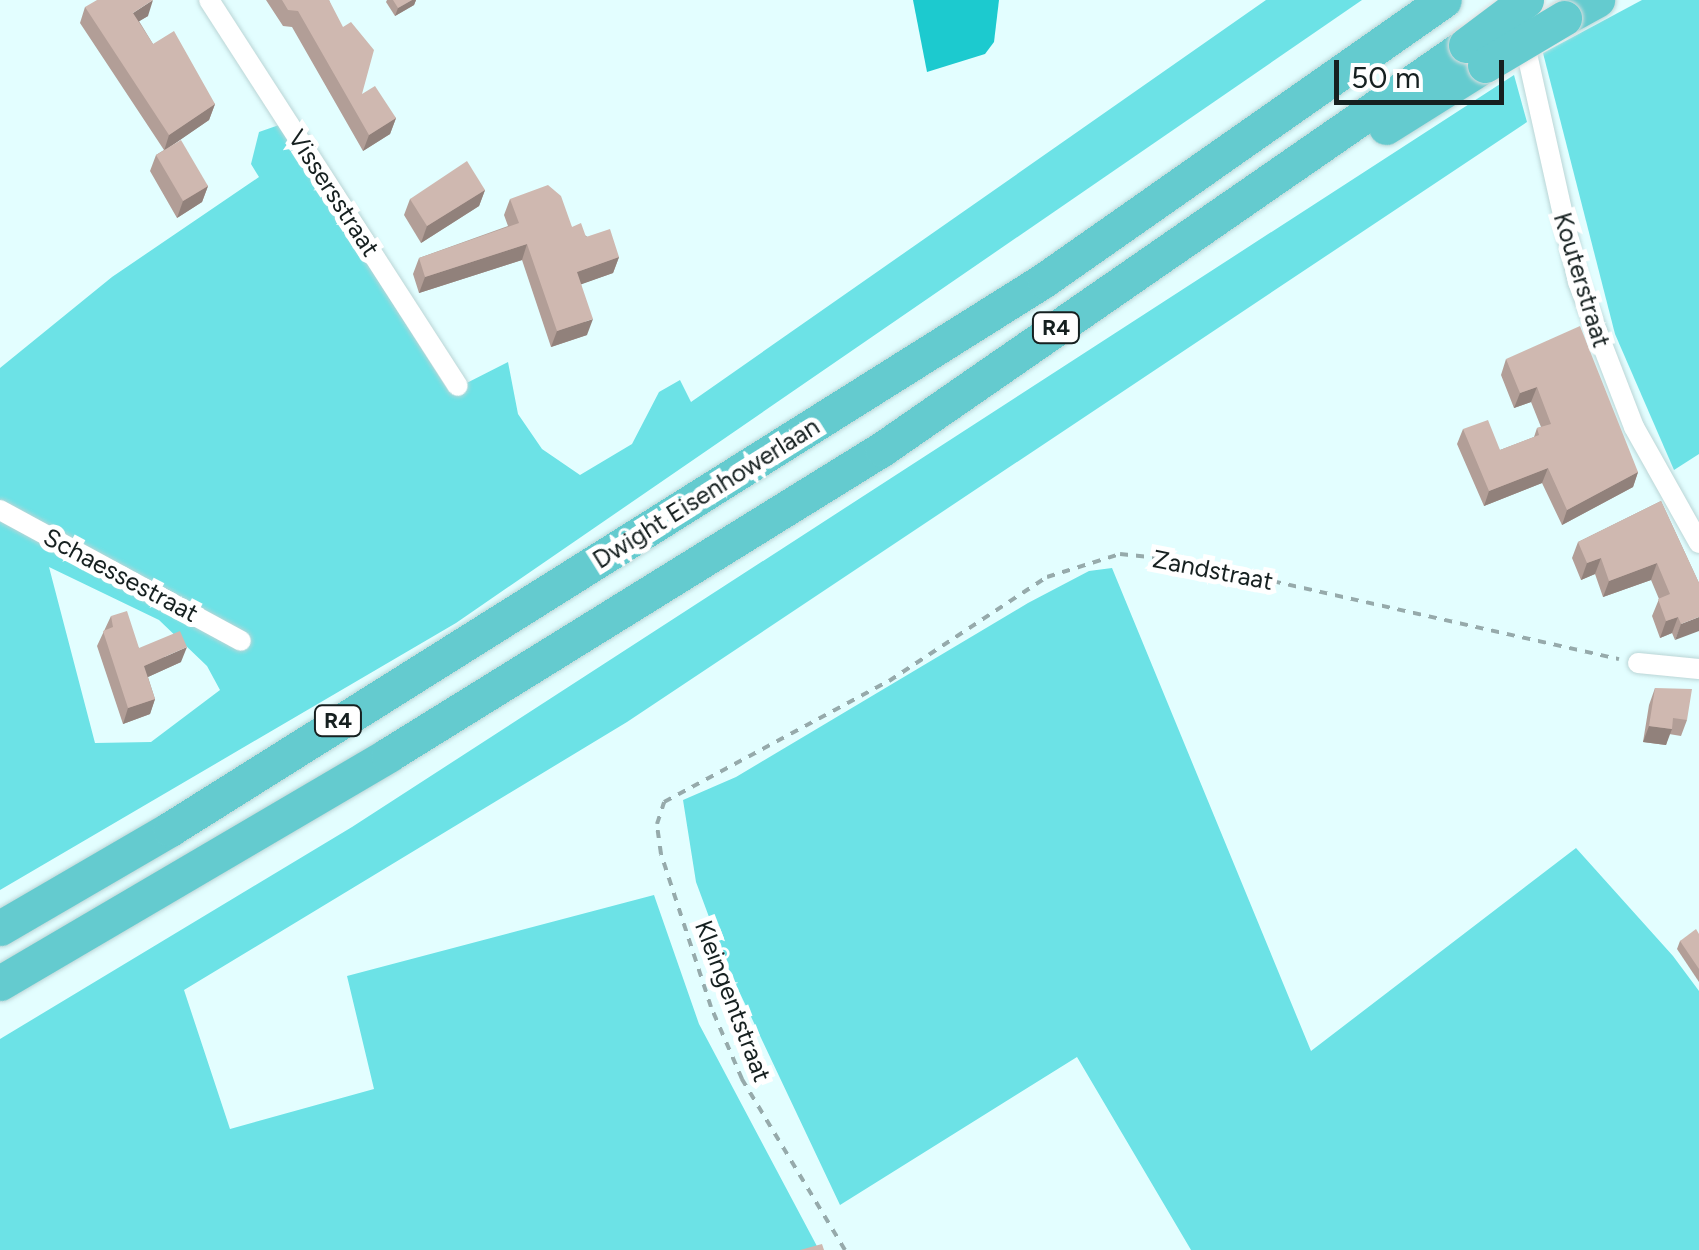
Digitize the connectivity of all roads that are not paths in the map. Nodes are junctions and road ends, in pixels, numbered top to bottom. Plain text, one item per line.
1 (209, 0) edge
2 (1412, 0) edge
3 (1444, 0) edge
4 (1515, 0) edge
5 (1526, 0) edge
6 (1597, 0) edge
7 (1398, 34) junction
8 (1475, 55) junction
9 (458, 386) dead end
10 (0, 510) edge
11 (1699, 543) edge
12 (241, 641) dead end
13 (1638, 663) road end
14 (1699, 669) edge
15 (0, 928) edge
16 (0, 983) edge

1 - 9 street, Vissersstraat
2 - 7 highway
3 - 7 highway, R4
4 - 11 street, Kouterstraat
5 - 8 highway, R4, bridge
6 - 8 highway, bridge
7 - 15 highway, Dwight Eisenhowerlaan / R4
8 - 16 highway, R4
10 - 12 street, Schaessestraat
13 - 14 street

